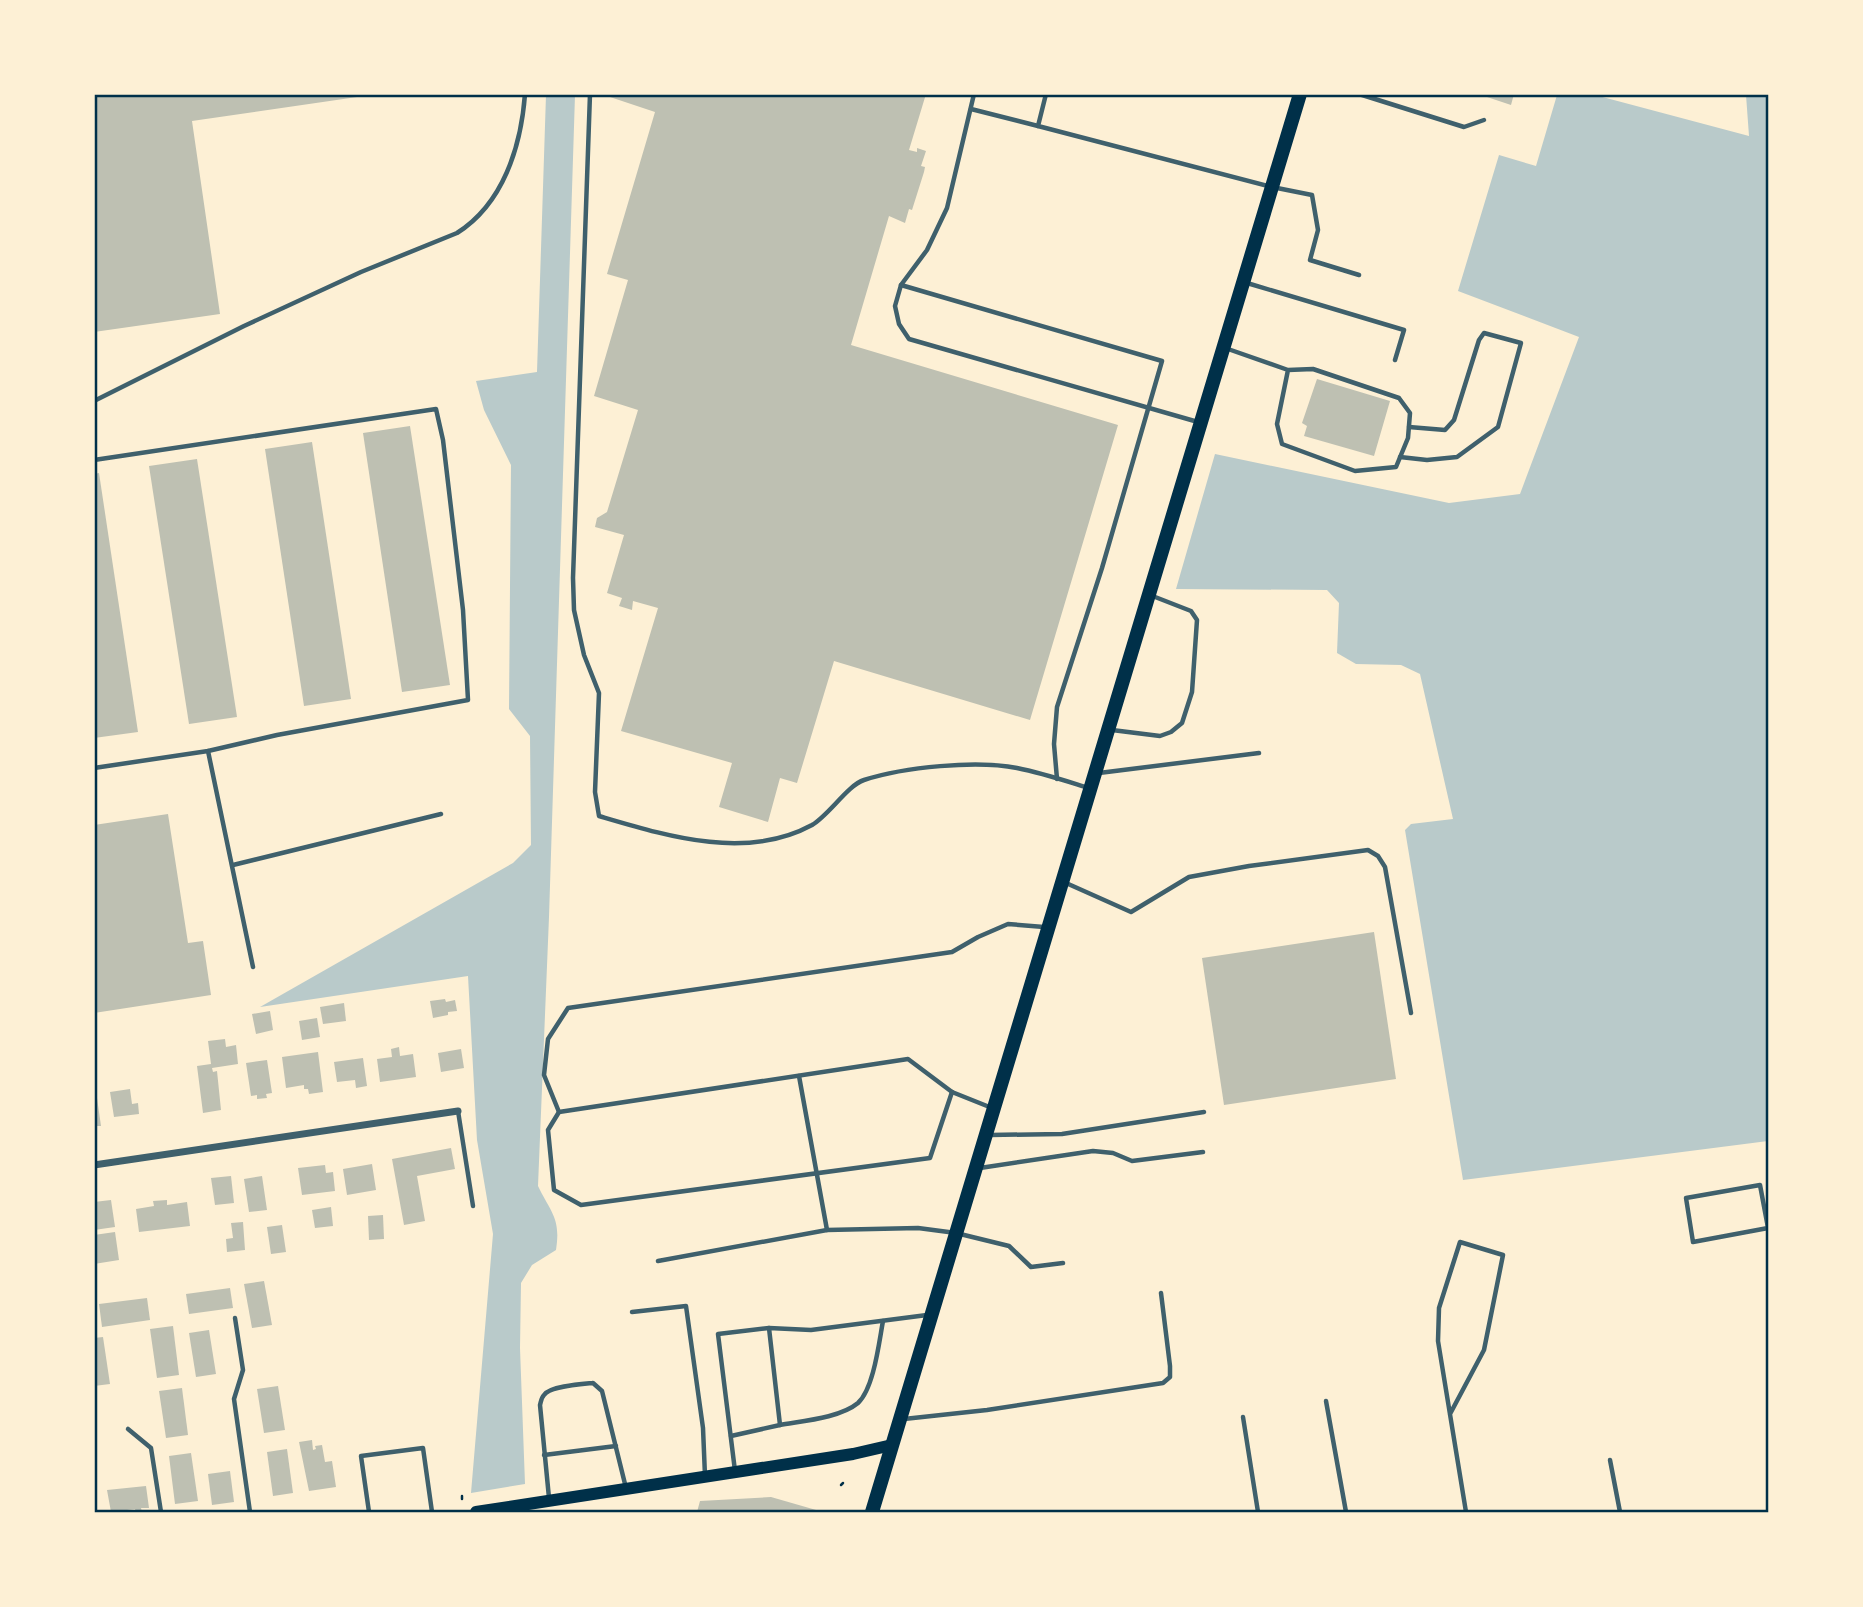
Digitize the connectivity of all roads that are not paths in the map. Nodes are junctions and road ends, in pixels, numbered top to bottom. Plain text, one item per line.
1 (525, 94) edge
2 (590, 94) edge
3 (974, 94) edge
4 (1046, 94) edge
5 (1300, 94) edge
6 (1359, 94) edge
7 (971, 109) junction
8 (1484, 120) dead end
9 (1038, 125) junction
10 (1272, 187) junction
11 (1359, 275) dead end
12 (1243, 282) junction
13 (901, 285) junction
14 (1223, 347) junction
15 (1395, 360) dead end
16 (1288, 370) junction
17 (94, 401) edge
18 (1148, 408) junction
19 (1201, 423) junction
20 (1409, 427) junction
21 (1400, 457) junction
22 (94, 460) edge
23 (1149, 595) junction
24 (1108, 729) junction
25 (208, 751) junction
26 (1259, 753) dead end
27 (94, 768) edge
28 (1058, 779) junction
29 (1093, 781) junction
30 (441, 814) dead end
31 (233, 865) junction
32 (1062, 881) junction
33 (1049, 927) junction
34 (253, 967) dead end
35 (1411, 1013) dead end
36 (799, 1076) junction
37 (952, 1093) junction
38 (993, 1109) junction
39 (458, 1111) joint
40 (559, 1112) junction
41 (1205, 1112) dead end
42 (986, 1135) junction
43 (1203, 1152) dead end
44 (94, 1165) edge
45 (975, 1169) junction
46 (815, 1174) junction
47 (473, 1206) dead end
48 (827, 1230) junction
49 (1768, 1231) edge
50 (956, 1233) junction
51 (658, 1261) dead end
52 (1063, 1263) dead end
53 (1161, 1293) dead end
54 (632, 1312) dead end
55 (932, 1314) junction
56 (235, 1318) dead end
57 (883, 1321) junction
58 (769, 1328) junction
59 (1326, 1401) dead end
60 (1450, 1414) junction
61 (1243, 1417) dead end
62 (900, 1419) junction
63 (780, 1425) junction
64 (128, 1429) dead end
65 (731, 1436) junction
66 (616, 1446) junction
67 (892, 1446) junction
68 (544, 1455) junction
69 (1610, 1460) dead end
70 (735, 1472) junction
71 (705, 1477) junction
72 (626, 1489) junction
73 (550, 1501) junction
74 (161, 1513) edge
75 (250, 1513) edge
76 (369, 1513) edge
77 (432, 1513) edge
78 (476, 1513) edge
79 (872, 1513) edge
80 (1258, 1513) edge
81 (1346, 1513) edge
82 (1466, 1513) edge
83 (1620, 1513) edge

1 - 17 lane
2 - 28 lane
3 - 7 lane
4 - 9 lane
5 - 10 main road
6 - 8 lane
7 - 9 lane
7 - 13 lane
9 - 10 lane
10 - 11 lane
10 - 12 main road
12 - 14 main road
12 - 15 lane
13 - 18 lane
13 - 18 lane
14 - 16 lane
14 - 19 main road
16 - 20 lane
16 - 21 lane
18 - 19 lane
18 - 28 lane
19 - 23 main road
20 - 21 lane
20 - 21 lane
22 - 25 lane
23 - 24 main road
23 - 24 lane
24 - 29 main road
25 - 27 lane
25 - 31 lane
26 - 29 lane
28 - 29 lane
29 - 32 main road
30 - 31 lane
31 - 34 lane
32 - 33 main road
32 - 35 lane
33 - 38 main road
33 - 40 lane
36 - 37 lane
36 - 40 lane
36 - 46 lane
37 - 38 lane
37 - 46 lane
38 - 42 main road
39 - 44 street
39 - 47 lane
40 - 46 lane
41 - 42 lane
42 - 45 main road
43 - 45 lane
45 - 50 main road
46 - 48 lane
48 - 50 lane
48 - 51 lane
49 - 49 lane
50 - 52 lane
50 - 55 main road
53 - 62 lane
54 - 71 lane
55 - 57 lane
55 - 62 main road
56 - 75 lane
57 - 58 lane
57 - 63 lane
58 - 63 lane
58 - 65 lane
59 - 81 lane
60 - 60 lane
60 - 82 lane
61 - 80 lane
62 - 67 main road
63 - 65 lane
64 - 74 lane
65 - 70 lane
66 - 68 lane
66 - 68 lane
66 - 72 lane
67 - 70 main road
67 - 79 main road
68 - 73 lane
69 - 83 lane
70 - 71 main road
71 - 72 main road
72 - 73 main road
73 - 78 main road
76 - 77 lane

